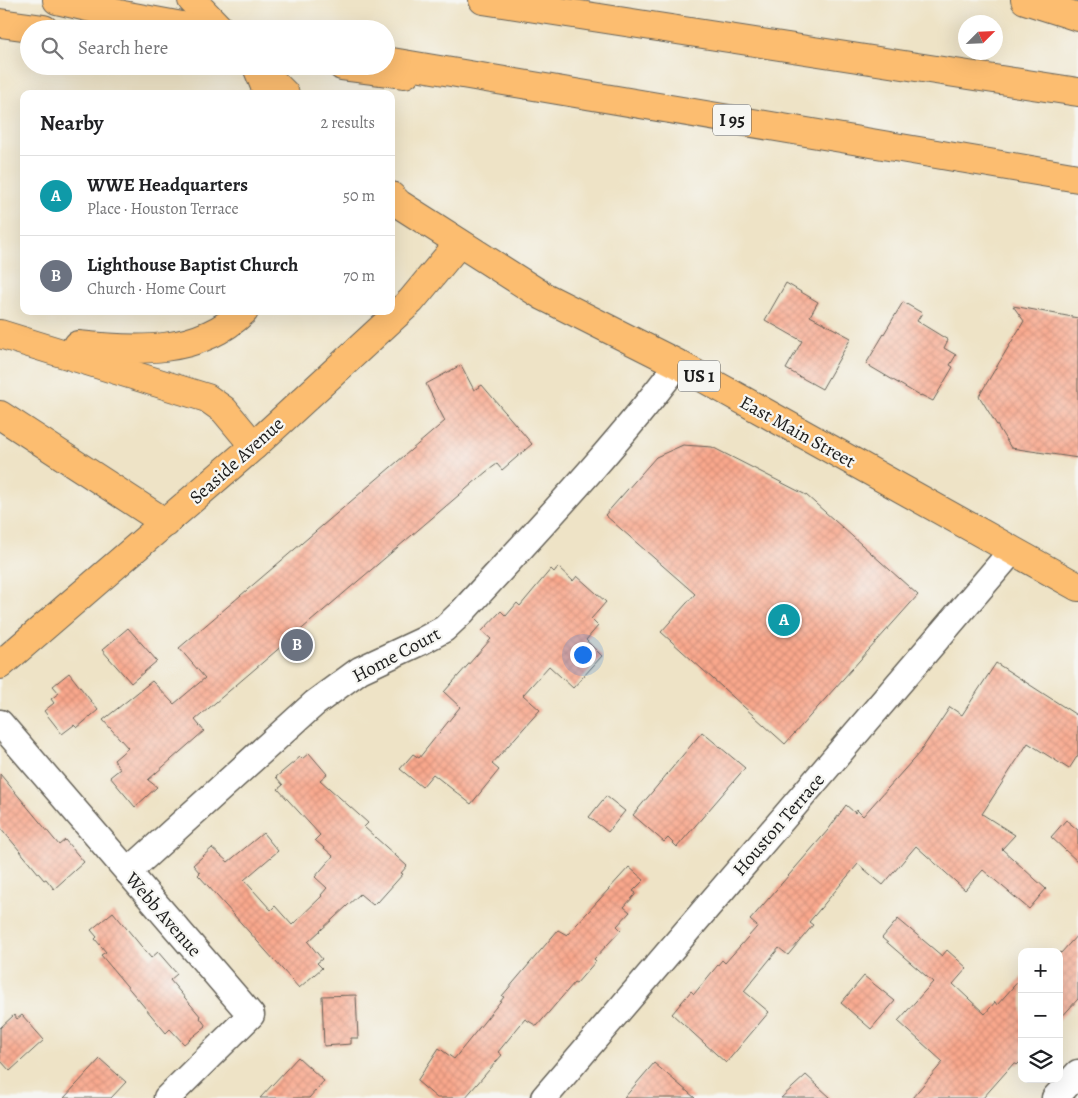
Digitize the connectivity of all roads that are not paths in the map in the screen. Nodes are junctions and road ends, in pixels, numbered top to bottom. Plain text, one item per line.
1 (57, 0) edge
2 (192, 0) edge
3 (483, 0) edge
4 (1025, 0) edge
5 (1078, 17) edge
6 (150, 20) edge
7 (211, 20) edge
8 (0, 23) edge
9 (20, 26) edge
10 (395, 63) edge
11 (395, 73) edge
12 (264, 75) edge
13 (276, 90) edge
14 (1078, 92) edge
15 (635, 103) junction
16 (1078, 178) edge
17 (395, 200) edge
18 (459, 243) junction
19 (239, 315) edge
20 (0, 333) edge
21 (678, 364) junction
22 (0, 415) edge
23 (254, 446) junction
24 (166, 522) junction
25 (1012, 551) junction
26 (1078, 587) edge
27 (0, 665) edge
28 (0, 723) edge
29 (128, 872) junction
30 (1078, 1073) edge
31 (167, 1098) edge
32 (544, 1098) edge
33 (1055, 1098) edge

1 - 6 main road
2 - 7 main road
3 - 14 main road
4 - 5 main road
8 - 9 main road
10 - 15 main road, I 95
11 - 15 main road
12 - 13 main road
15 - 16 main road, I 95
17 - 18 main road, East Main Street / US 1
18 - 21 main road, East Main Street / US 1
18 - 23 main road, Seaside Avenue
19 - 20 main road
20 - 23 main road
21 - 25 main road, East Main Street / US 1
21 - 29 street, Home Court
22 - 24 main road
23 - 24 main road, Seaside Avenue
24 - 27 main road, Seaside Avenue
25 - 26 main road, East Main Street / US 1
25 - 32 street, Houston Terrace
28 - 29 street, Webb Avenue
29 - 31 street, Webb Avenue
30 - 33 street

